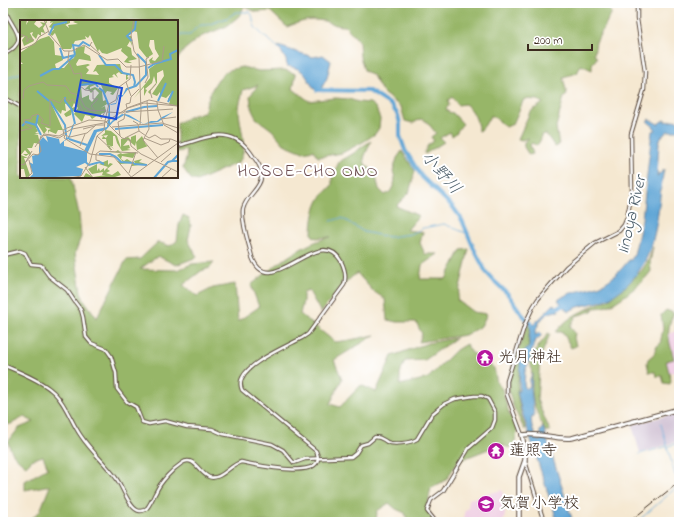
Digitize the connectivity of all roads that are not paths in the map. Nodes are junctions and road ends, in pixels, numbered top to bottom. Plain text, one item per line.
1 (4, 3) edge
2 (637, 3) edge
3 (3, 55) edge
4 (3, 97) edge
5 (20, 106) edge
6 (178, 146) edge
7 (3, 255) edge
8 (3, 365) edge
9 (679, 409) edge
10 (524, 435) junction
11 (318, 459) junction
12 (525, 460) junction
13 (436, 522) edge
14 (519, 522) edge
15 (544, 522) edge

1 - 3 street
2 - 10 street
4 - 5 street
6 - 11 street
7 - 11 street
8 - 11 street
9 - 10 highway
10 - 12 highway
11 - 13 street
12 - 14 highway
12 - 15 street

